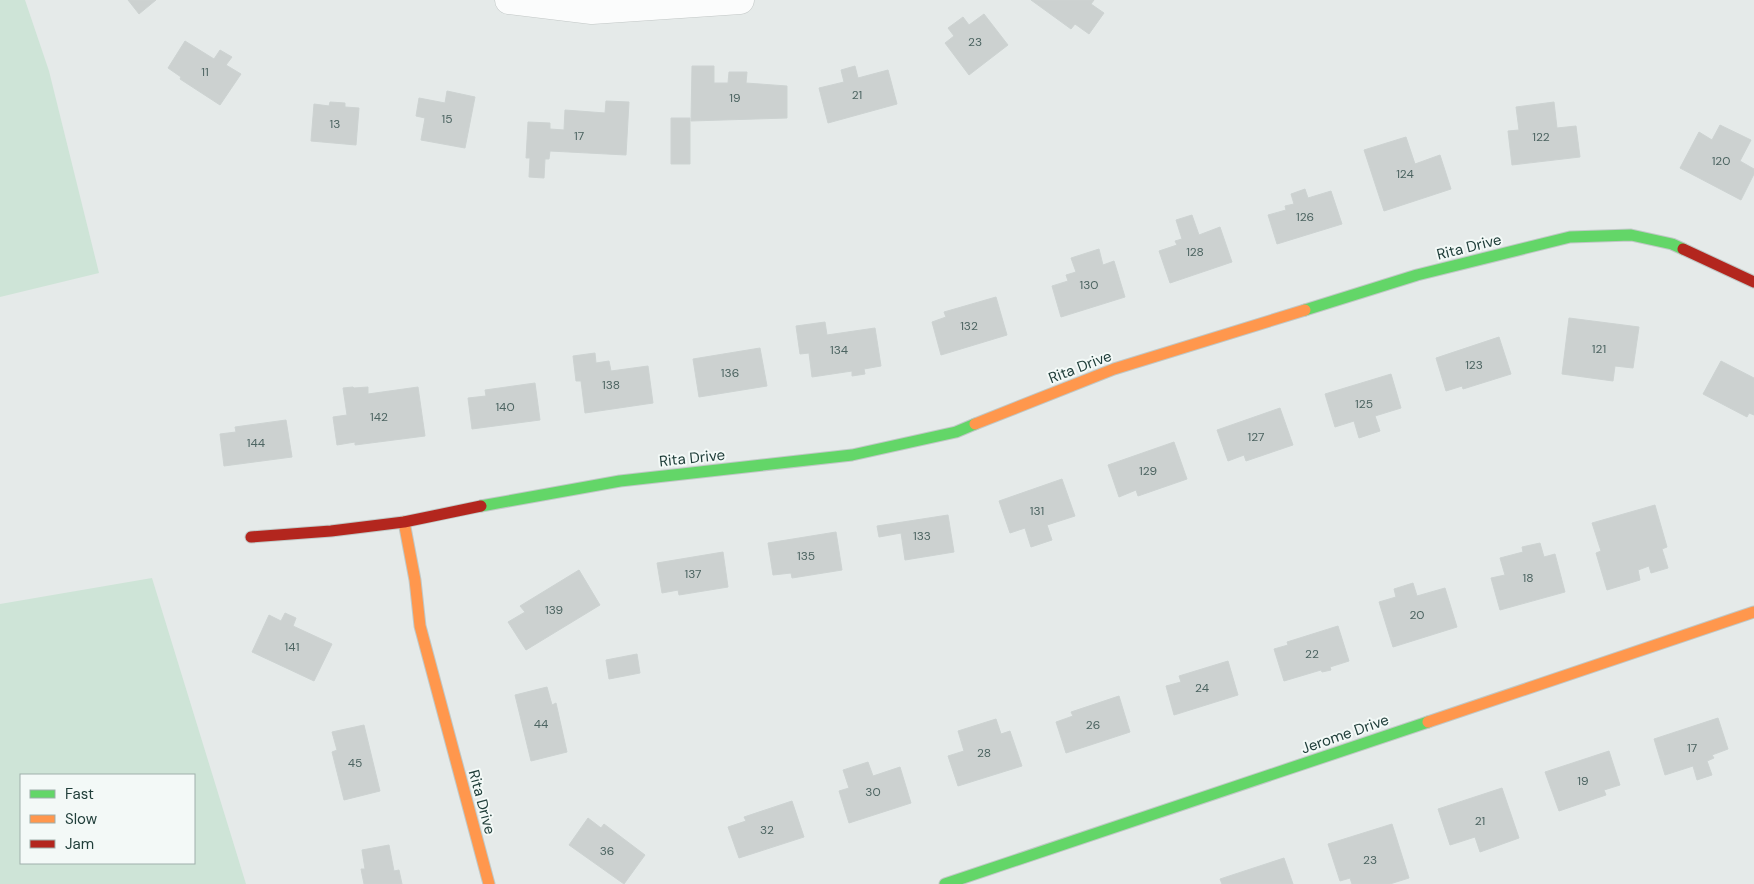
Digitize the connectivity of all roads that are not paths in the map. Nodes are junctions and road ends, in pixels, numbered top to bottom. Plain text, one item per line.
1 (509, 0) edge
2 (740, 0) edge
3 (1754, 282) edge
4 (404, 522) junction
5 (251, 537) dead end
6 (1754, 612) edge
7 (489, 884) edge
8 (945, 884) edge

1 - 2 street
3 - 4 street, Rita Drive
4 - 5 street, Rita Drive
4 - 7 street, Rita Drive
6 - 8 street, Jerome Drive

